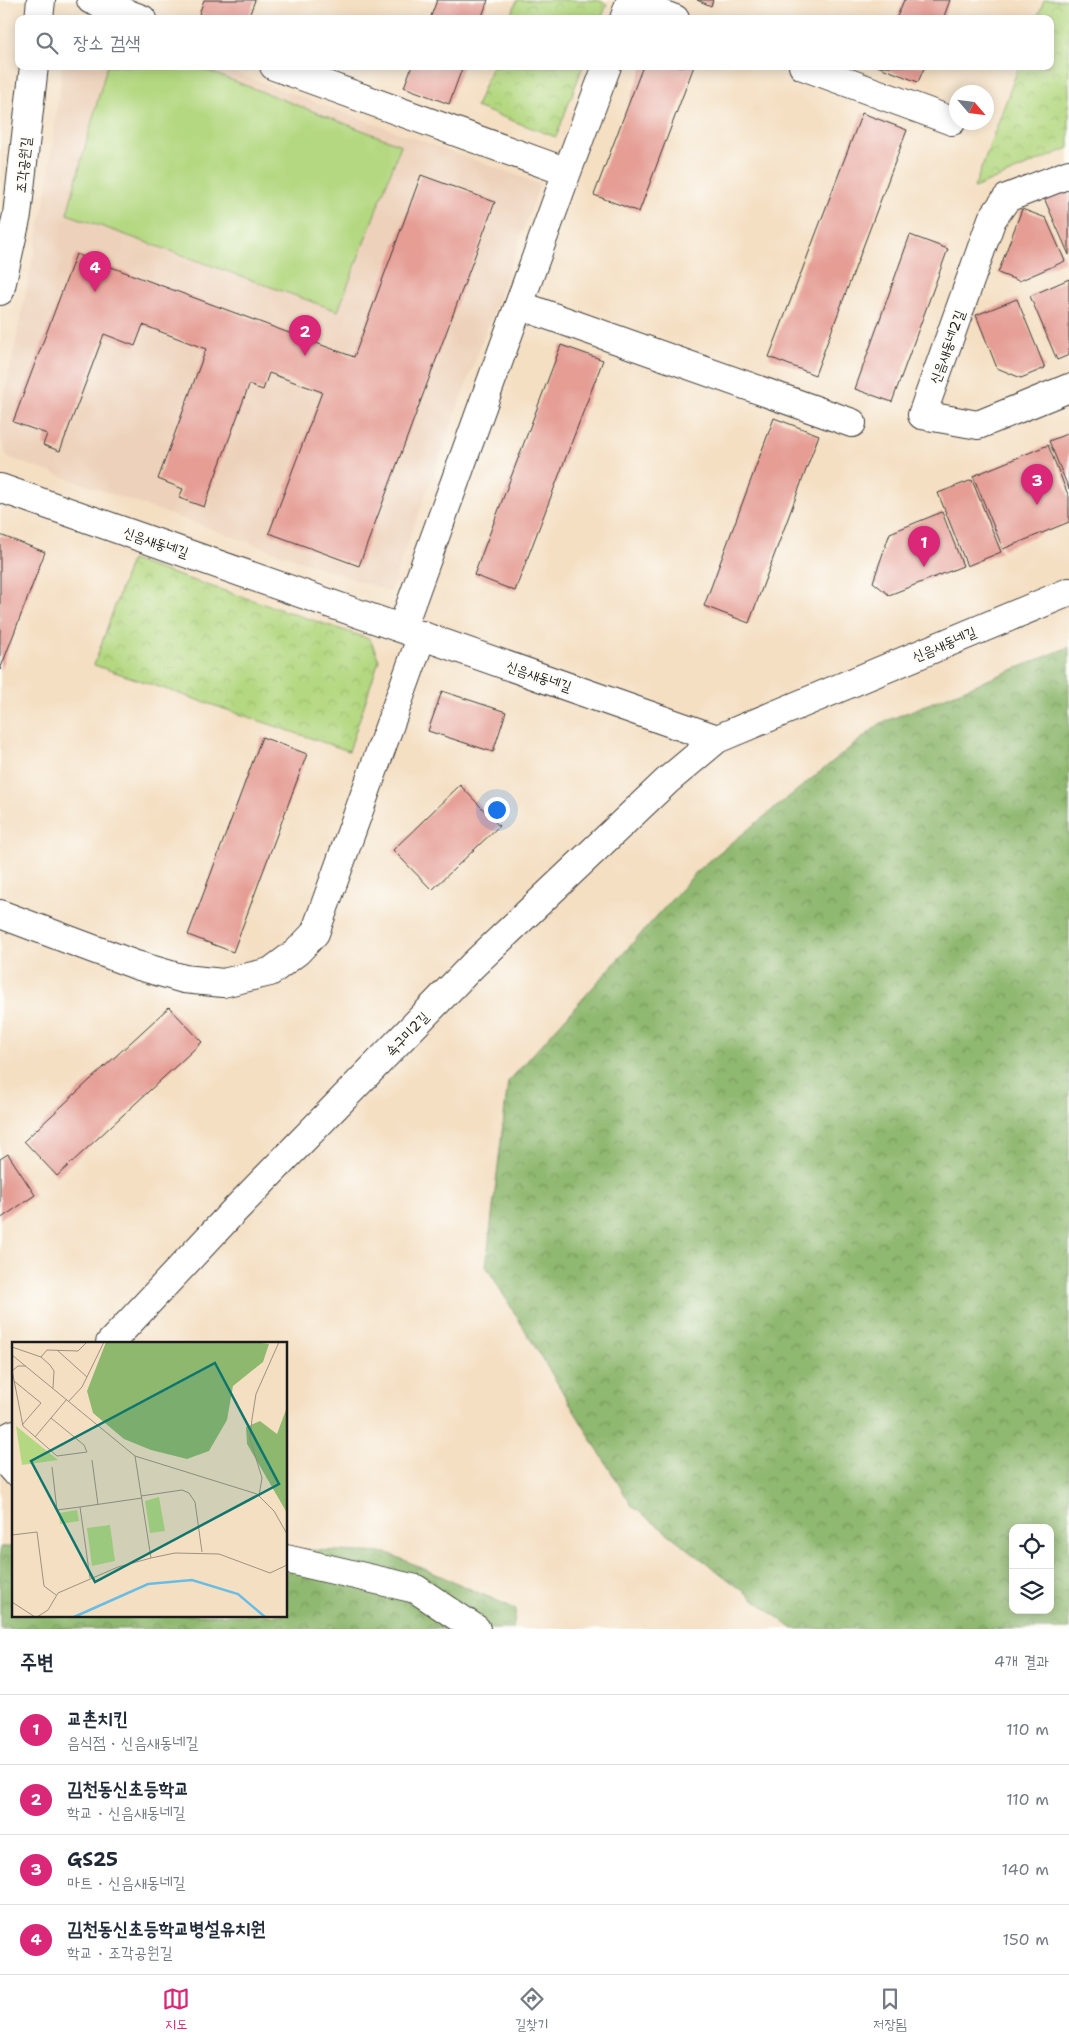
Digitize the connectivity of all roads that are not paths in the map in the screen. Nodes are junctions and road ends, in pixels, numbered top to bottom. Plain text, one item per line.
1 (41, 0) edge
2 (91, 0) edge
3 (39, 15) edge
4 (131, 15) edge
5 (625, 15) edge
6 (664, 15) edge
7 (34, 70) edge
8 (285, 70) edge
9 (605, 70) edge
10 (814, 70) edge
11 (949, 120) edge
12 (567, 172) junction
13 (1069, 174) edge
14 (0, 292) edge
15 (519, 305) junction
16 (1069, 388) edge
17 (852, 423) dead end
18 (0, 488) edge
19 (1069, 592) edge
20 (412, 632) junction
21 (717, 739) junction
22 (0, 914) edge
23 (111, 1342) edge
24 (12, 1435) edge
25 (0, 1441) edge
26 (0, 1455) edge
27 (12, 1469) edge
28 (288, 1559) edge
29 (476, 1629) edge

1 - 3 street
2 - 4 street
5 - 6 street
7 - 14 street, 조각공원길
8 - 12 street
9 - 12 street
10 - 11 street
12 - 15 street
13 - 16 street, 신음새동네2길
15 - 17 street
15 - 20 street
18 - 20 street, 신음새동네길
19 - 21 street, 신음새동네길
20 - 21 street, 신음새동네길
20 - 22 street
21 - 23 street, 속구미2길
24 - 25 street
26 - 27 street
28 - 29 street

